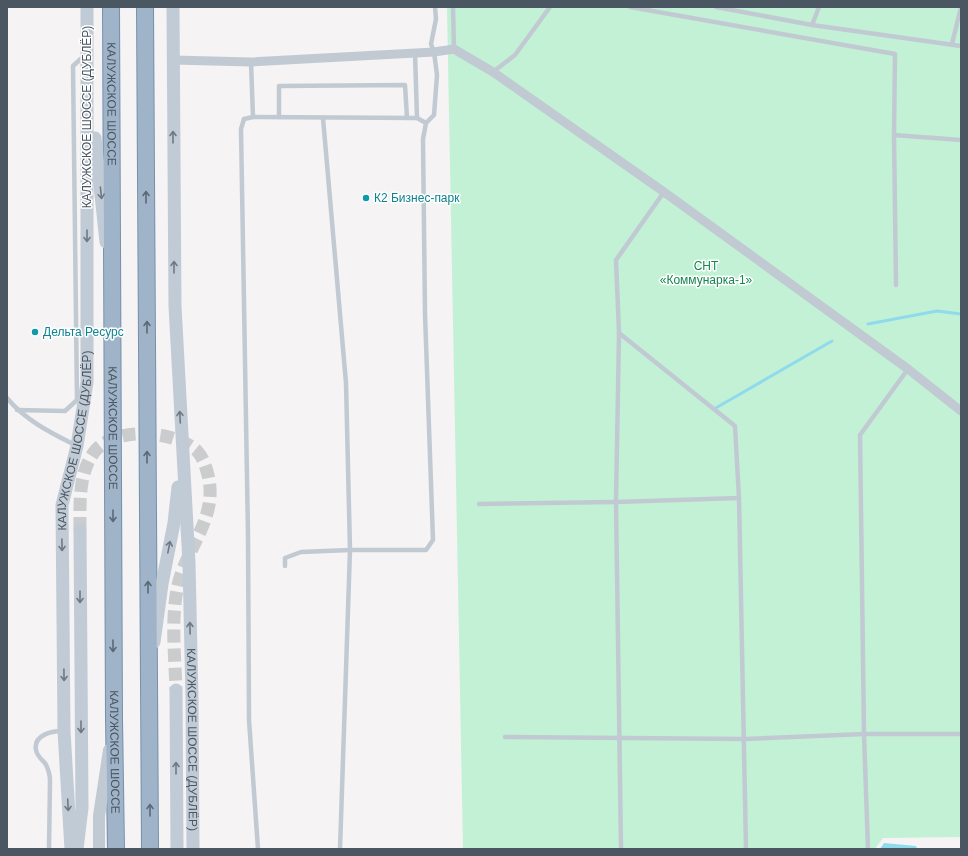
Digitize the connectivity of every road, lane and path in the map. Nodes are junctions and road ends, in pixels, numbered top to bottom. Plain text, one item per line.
1 (87, 7) edge
2 (111, 7) edge
3 (145, 7) edge
4 (173, 7) edge
5 (435, 7) edge
6 (453, 7) edge
7 (550, 7) edge
8 (630, 7) edge
9 (716, 7) edge
10 (819, 7) edge
11 (961, 7) edge
12 (732, 8) edge
13 (812, 26) junction
14 (952, 44) junction
15 (961, 46) edge
16 (454, 49) junction
17 (87, 52) junction
18 (434, 52) junction
19 (415, 53) junction
20 (173, 60) junction
21 (250, 62) junction
22 (88, 71) junction
23 (493, 72) junction
24 (253, 117) junction
25 (279, 117) junction
26 (322, 118) junction
27 (407, 118) junction
28 (417, 118) junction
29 (426, 123) junction
30 (894, 134) junction
31 (961, 140) edge
32 (664, 192) junction
33 (896, 285) dead end
34 (111, 296) junction
35 (619, 333) junction
36 (908, 369) junction
37 (7, 398) edge
38 (17, 410) junction
39 (961, 411) edge
40 (77, 446) junction
41 (182, 456) junction
42 (739, 498) junction
43 (616, 502) junction
44 (479, 504) dead end
45 (80, 530) tunnel mouth
46 (350, 550) junction
47 (285, 566) dead end
48 (149, 682) junction
49 (176, 690) tunnel mouth
50 (114, 719) junction
51 (64, 731) junction
52 (864, 734) junction
53 (961, 734) edge
54 (505, 737) dead end
55 (620, 737) junction
56 (745, 739) junction
57 (49, 849) edge
58 (71, 849) edge
59 (77, 849) edge
60 (98, 849) edge
61 (116, 849) edge
62 (150, 849) edge
63 (176, 849) edge
64 (193, 849) edge
65 (258, 849) edge
66 (340, 849) edge
67 (621, 849) edge
68 (746, 849) edge
69 (868, 849) edge

1 - 17 main road, КАЛУЖСКОЕ ШОССЕ (ДУБЛЁР)
2 - 34 highway, КАЛУЖСКОЕ ШОССЕ
48 -> 3 highway
4 - 20 main road, КАЛУЖСКОЕ ШОССЕ (ДУБЛЁР)
5 - 18 lane
6 - 16 lane
7 - 23 lane
8 - 30 lane
9 - 12 lane
10 - 13 lane
11 - 14 lane
12 - 13 lane
13 - 14 lane
14 - 15 lane
16 - 18 street
16 - 23 street
17 - 22 main road, КАЛУЖСКОЕ ШОССЕ (ДУБЛЁР)
17 - 38 lane
18 - 19 street
18 - 29 lane
19 - 21 street
19 - 28 lane
20 - 21 street
41 -> 20 main road, КАЛУЖСКОЕ ШОССЕ (ДУБЛЁР)
21 - 24 lane
22 -> 34 main road
22 -> 40 main road, КАЛУЖСКОЕ ШОССЕ (ДУБЛЁР)
23 - 32 street
24 - 25 lane
24 - 65 lane
25 - 26 lane
25 - 27 lane
26 - 27 lane
26 - 46 lane
27 - 28 lane
28 - 29 lane
29 - 46 lane
30 - 31 lane
30 - 33 lane
32 - 35 lane
32 - 36 street
34 -> 50 highway, КАЛУЖСКОЕ ШОССЕ
35 - 42 lane
35 - 43 lane
36 - 39 street
36 - 52 lane
37 - 38 lane
38 - 40 lane
40 -> 51 main road, КАЛУЖСКОЕ ШОССЕ (ДУБЛЁР)
48 -> 41 main road
64 -> 41 main road, КАЛУЖСКОЕ ШОССЕ (ДУБЛЁР)
42 - 43 lane
42 - 56 lane
43 - 44 lane
43 - 55 lane
45 -> 59 main road
46 - 47 lane
46 - 66 lane
62 -> 48 highway
63 -> 49 main road
50 - 60 street
50 - 61 highway, КАЛУЖСКОЕ ШОССЕ
51 - 57 lane
51 -> 58 main road, КАЛУЖСКОЕ ШОССЕ (ДУБЛЁР)
52 - 53 lane
52 - 56 lane
52 - 69 lane
54 - 55 lane
55 - 56 lane
55 - 67 lane
56 - 68 lane

